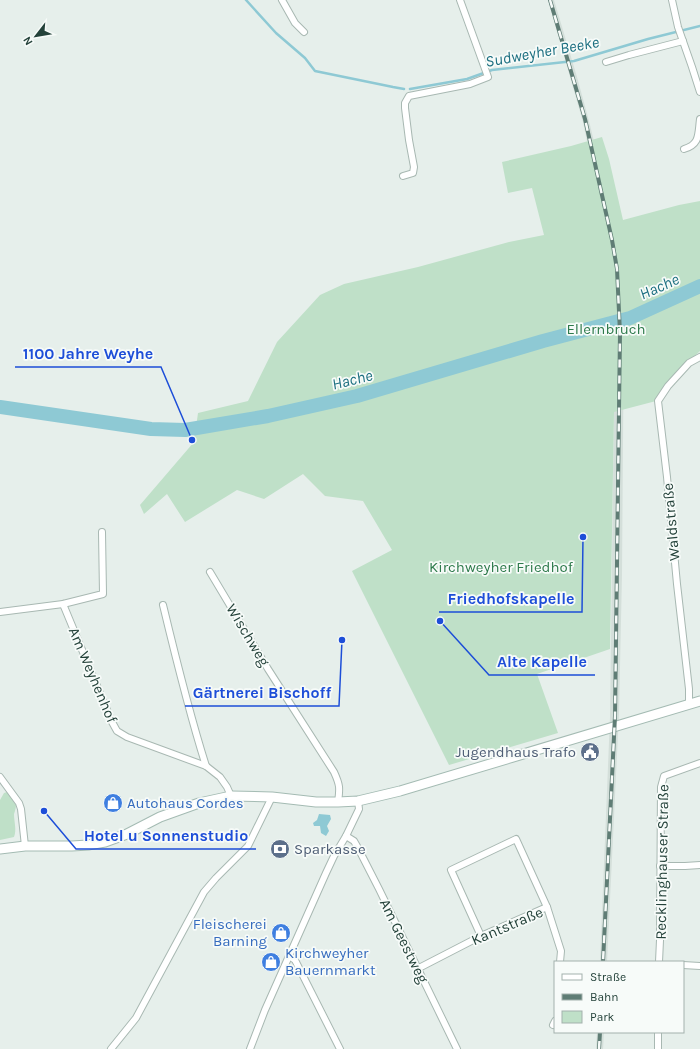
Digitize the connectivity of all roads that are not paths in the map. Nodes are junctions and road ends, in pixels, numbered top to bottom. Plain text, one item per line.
1 (282, 0) edge
2 (460, 0) edge
3 (672, 0) edge
4 (304, 32) dead end
5 (683, 40) junction
6 (606, 62) dead end
7 (700, 92) edge
8 (700, 119) edge
9 (684, 149) dead end
10 (403, 176) dead end
11 (700, 356) edge
12 (102, 532) dead end
13 (210, 572) dead end
14 (63, 604) junction
15 (163, 605) dead end
16 (0, 612) edge
17 (700, 700) edge
18 (689, 704) junction
19 (700, 763) edge
20 (206, 766) junction
21 (0, 777) edge
22 (232, 796) junction
23 (272, 798) junction
24 (358, 801) junction
25 (338, 802) junction
26 (346, 836) junction
27 (25, 846) junction
28 (0, 849) edge
29 (700, 865) edge
30 (660, 866) junction
31 (547, 906) junction
32 (481, 936) junction
33 (289, 956) junction
34 (560, 961) edge
35 (659, 961) edge
36 (684, 965) edge
37 (700, 966) edge
38 (417, 969) junction
39 (658, 1033) edge
40 (111, 1049) edge
41 (250, 1049) edge
42 (340, 1049) edge
43 (457, 1049) edge
44 (658, 1049) edge

1 - 4 street
2 - 10 street
3 - 5 street
5 - 6 street
5 - 7 street
8 - 9 street
11 - 18 street, Waldstraße
12 - 14 street
13 - 25 street, Wischweg
14 - 16 street
14 - 20 street, Am Weyhenhof
15 - 20 street
17 - 18 main road
18 - 24 main road
19 - 30 street, Recklinghauser Straße
20 - 22 street, Am Weyhenhof
21 - 27 street
22 - 23 main road
22 - 27 main road
23 - 25 main road
23 - 40 street
24 - 25 main road
24 - 26 street
26 - 33 street
26 - 38 street, Am Geestweg
27 - 28 main road
29 - 30 street
30 - 35 street, Recklinghauser Straße
31 - 32 street, Kantstraße
31 - 32 street
31 - 34 street, Kantstraße
32 - 38 street, Kantstraße
33 - 41 street
33 - 42 street
36 - 37 street
38 - 43 street, Am Geestweg
39 - 44 street

